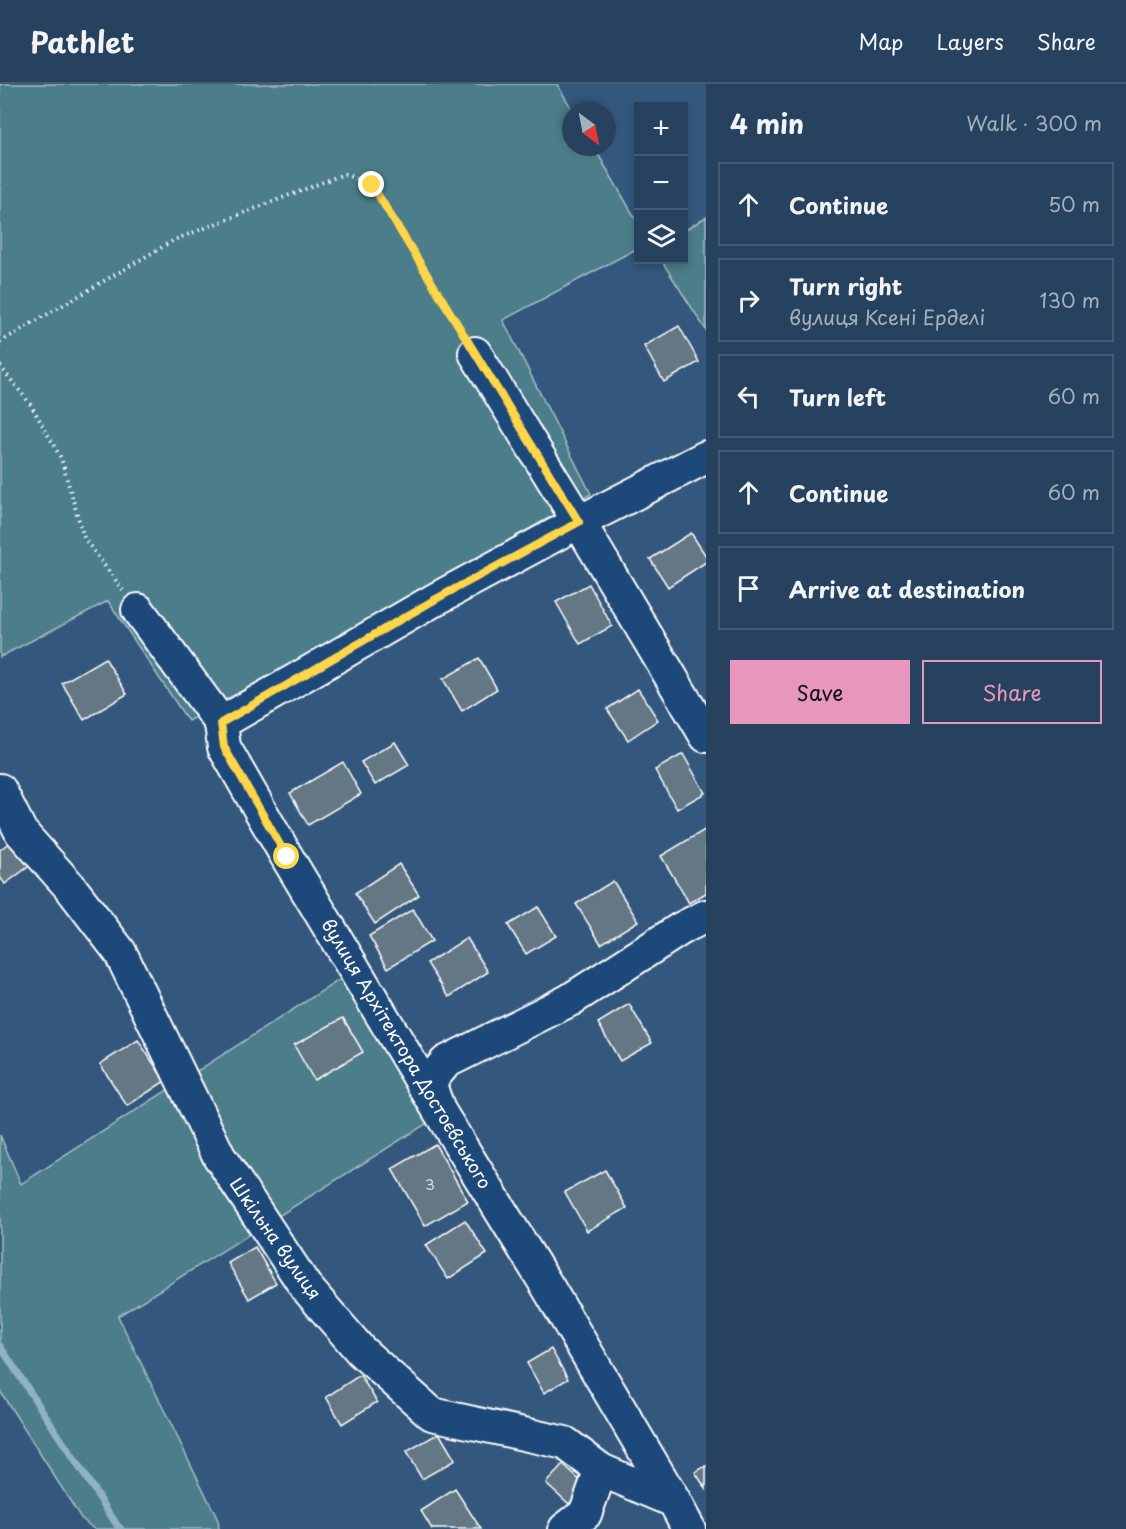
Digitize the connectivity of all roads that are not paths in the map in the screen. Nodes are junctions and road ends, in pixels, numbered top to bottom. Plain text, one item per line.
1 (475, 353) road end
2 (706, 457) edge
3 (579, 522) junction
4 (138, 610) road end
5 (221, 723) junction
6 (706, 736) edge
7 (0, 790) edge
8 (706, 916) edge
9 (438, 1109) junction
10 (601, 1470) junction
11 (674, 1501) junction
12 (565, 1529) edge
13 (689, 1529) edge

1 - 3 street
2 - 3 street
3 - 5 street
3 - 6 street
4 - 5 street, вулиця Архітектора Достоєвського
5 - 9 street, вулиця Архітектора Достоєвського
7 - 10 street, Шкільна вулиця
8 - 9 street
9 - 11 street, вулиця Архітектора Достоєвського
10 - 11 street, Шкільна вулиця
10 - 12 street
11 - 13 street

